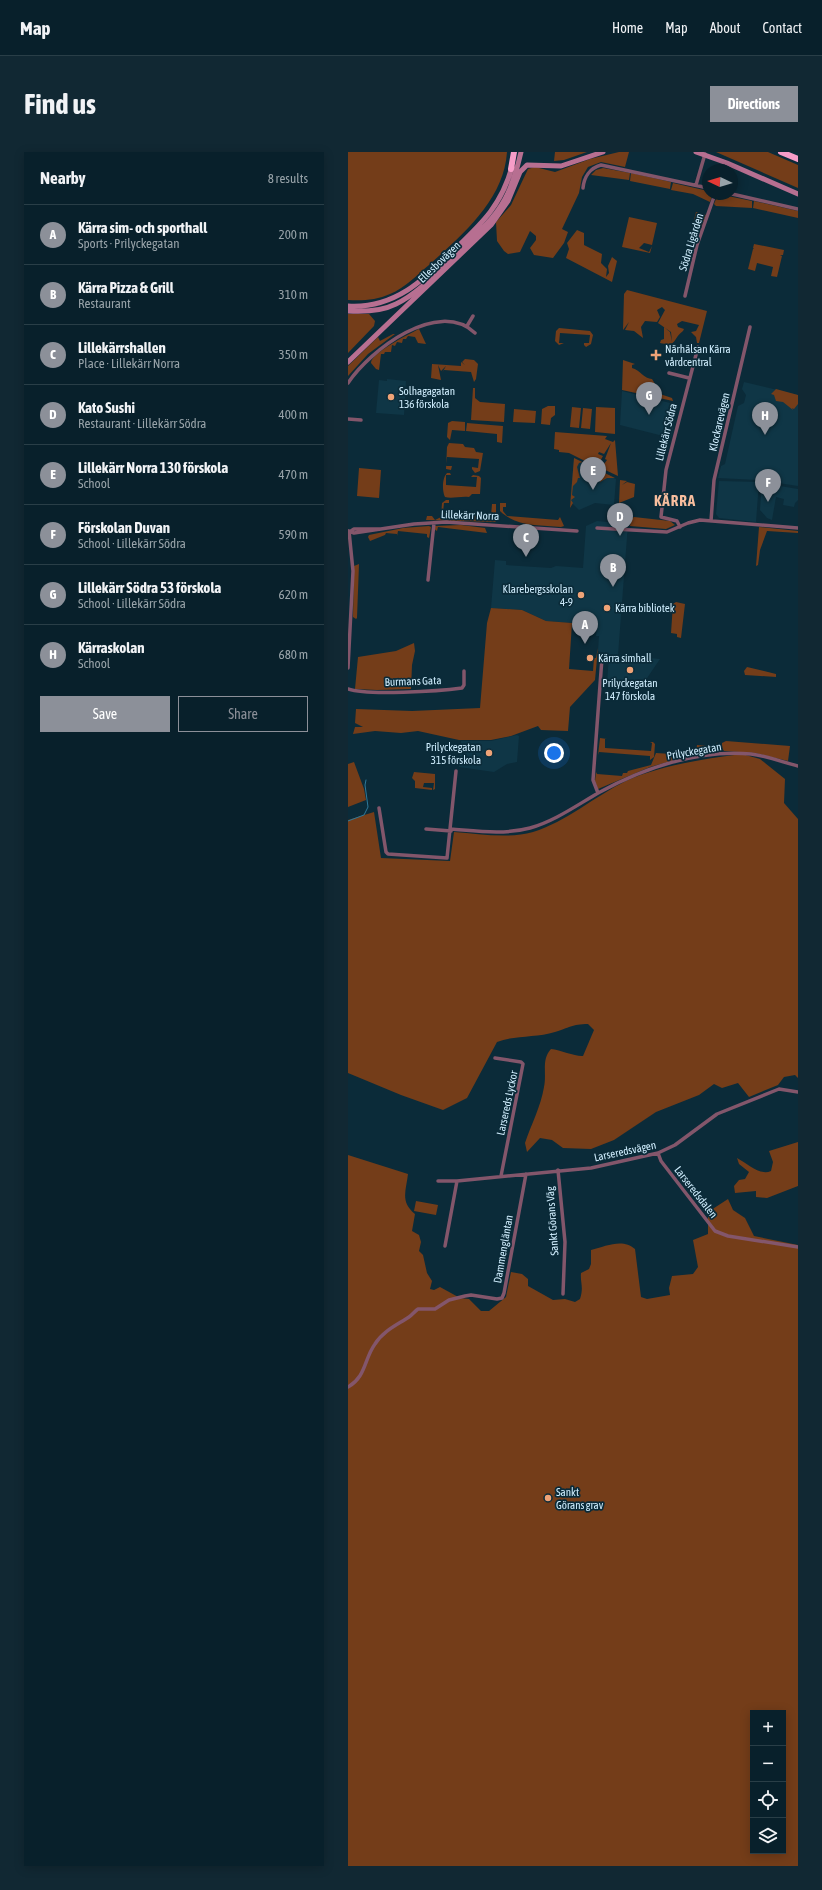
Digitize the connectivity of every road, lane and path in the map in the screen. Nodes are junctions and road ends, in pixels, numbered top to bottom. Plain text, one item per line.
1 (515, 152) edge
2 (521, 152) edge
3 (603, 152) edge
4 (696, 152) edge
5 (781, 152) edge
6 (705, 154) junction
7 (798, 159) edge
8 (514, 171) junction
9 (696, 185) junction
10 (702, 186) edge
11 (583, 188) dead end
12 (798, 194) edge
13 (738, 195) edge
14 (713, 200) edge
15 (798, 209) edge
16 (685, 296) dead end
17 (348, 306) edge
18 (348, 311) edge
19 (473, 316) dead end
20 (467, 326) junction
21 (750, 328) dead end
22 (476, 333) dead end
23 (698, 347) dead end
24 (348, 362) edge
25 (669, 373) dead end
26 (689, 378) junction
27 (348, 383) edge
28 (348, 419) edge
29 (361, 420) dead end
30 (711, 521) junction
31 (434, 523) junction
32 (680, 527) junction
33 (597, 528) dead end
34 (798, 528) edge
35 (349, 531) edge
36 (577, 531) dead end
37 (350, 561) edge
38 (428, 580) dead end
39 (602, 658) dead end
40 (348, 668) edge
41 (464, 671) dead end
42 (348, 689) edge
43 (798, 766) edge
44 (456, 771) dead end
45 (598, 793) junction
46 (379, 808) dead end
47 (426, 829) dead end
48 (451, 830) junction
49 (495, 1058) dead end
50 (798, 1092) edge
51 (658, 1153) junction
52 (558, 1170) junction
53 (526, 1174) junction
54 (501, 1176) junction
55 (438, 1181) dead end
56 (457, 1181) junction
57 (445, 1246) dead end
58 (798, 1247) edge
59 (563, 1294) dead end
60 (348, 1388) edge

1 - 8 highway
2 - 8 main road
3 - 24 main road, Ellesbovägen
4 - 6 main road
5 - 7 highway
6 - 9 street
6 - 12 main road
8 - 17 main road
8 - 18 main road
9 - 10 street
9 - 11 street
13 - 15 street
14 - 16 street, Södra Ligården
19 - 20 street
20 - 22 street
20 - 27 street
21 - 30 street, Klockarevägen
23 - 26 street, Lillekärr Södra
25 - 26 street
26 - 32 street, Lillekärr Södra
28 - 29 street
30 - 32 street
30 - 34 street
31 - 35 street, Lillekärr Norra
31 - 36 street, Lillekärr Norra
31 - 38 street, Lillekärr Norra
32 - 33 street
35 - 37 street
37 - 40 street
39 - 45 street
41 - 42 street, Burmans Gata
43 - 45 street, Prilyckegatan
44 - 48 street
45 - 48 street, Prilyckegatan
46 - 48 street
47 - 48 street, Prilyckegatan
49 - 54 street, Larsereds Lyckor
50 - 51 street, Larseredsvägen
51 - 52 street, Larseredsvägen
51 - 58 street, Larseredsdalen
52 - 53 street, Larseredsvägen
52 - 59 street, Sankt Görans Väg
53 - 54 street, Larseredsvägen
53 - 60 street, Dammengläntan
54 - 56 street, Larseredsvägen
55 - 56 street, Larseredsvägen
56 - 57 street

